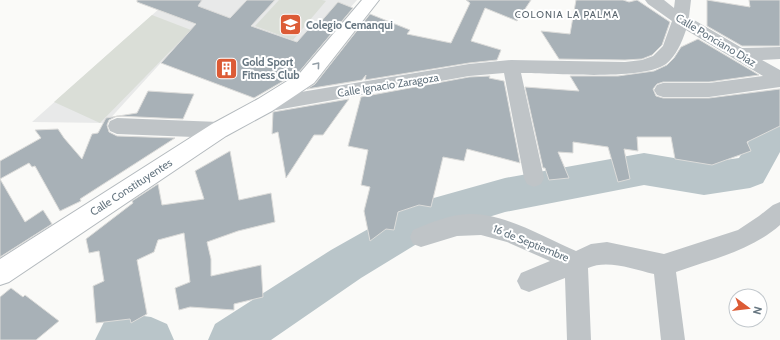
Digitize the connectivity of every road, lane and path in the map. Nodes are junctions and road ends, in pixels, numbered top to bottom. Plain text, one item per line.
1 (371, 0) edge
2 (653, 0) edge
3 (684, 0) edge
4 (681, 20) junction
5 (780, 53) edge
6 (738, 54) junction
7 (511, 66) junction
8 (780, 79) edge
9 (663, 90) dead end
10 (265, 105) junction
11 (117, 126) dead end
12 (219, 130) junction
13 (534, 178) dead end
14 (780, 212) edge
15 (421, 237) dead end
16 (576, 262) junction
17 (664, 266) junction
18 (0, 273) edge
19 (529, 281) dead end
20 (579, 340) edge
21 (673, 340) edge

10 -> 1 main road, Calle Constituyentes
2 - 4 street, Calle Ponciano Díaz
3 - 4 street, Calle Ignacio Zaragoza
4 - 6 street, Calle Ponciano Díaz
4 - 7 street, Calle Ignacio Zaragoza
5 - 6 street
6 - 8 street, Calle Ponciano Díaz
7 - 10 street, Calle Ignacio Zaragoza
7 - 13 street
8 - 9 street
10 - 12 main road, Calle Constituyentes
11 - 12 street
12 - 18 main road, Calle Constituyentes
14 - 17 street
15 - 16 street, 16 de Septiembre
16 - 17 street, 16 de Septiembre
16 - 19 street
16 - 20 street
17 - 21 street

